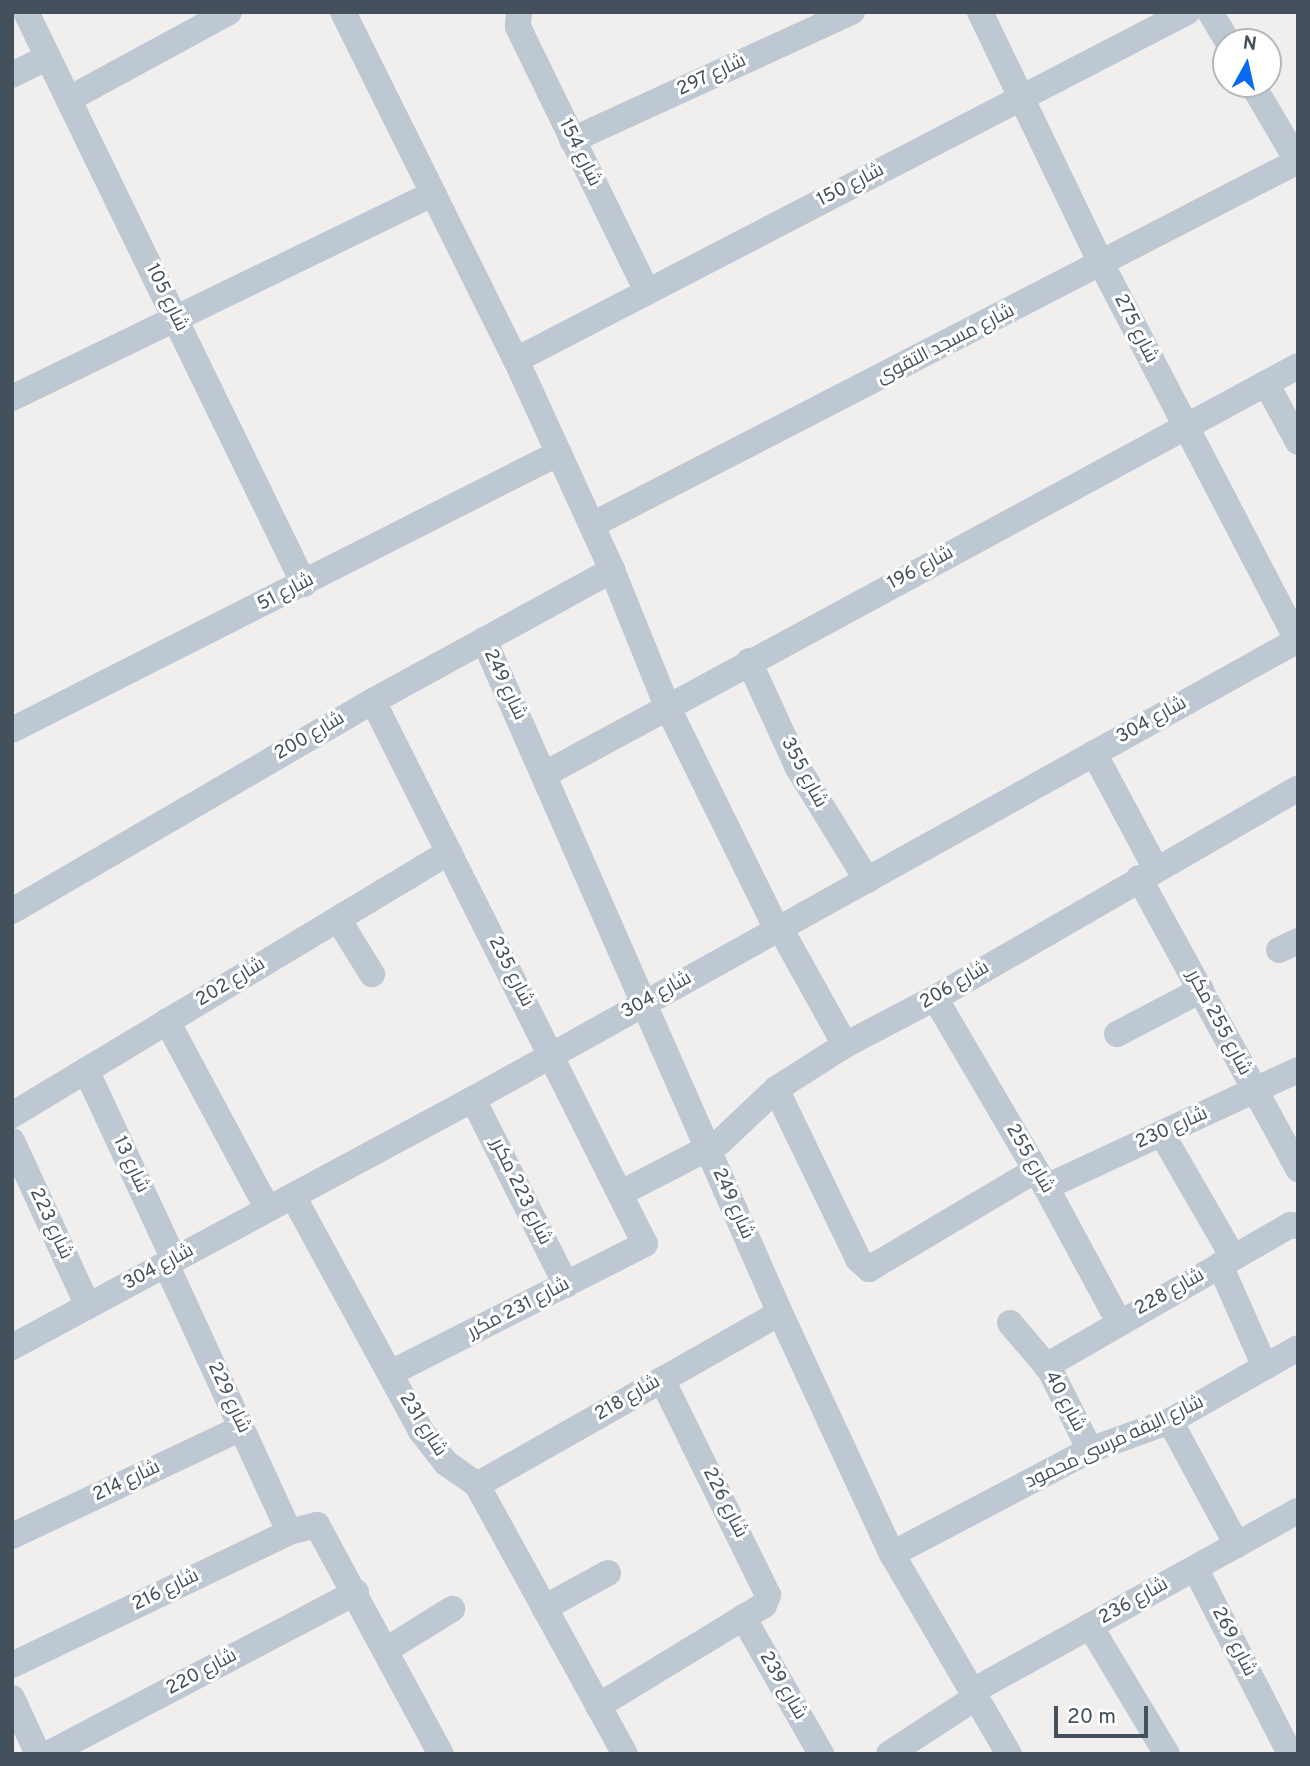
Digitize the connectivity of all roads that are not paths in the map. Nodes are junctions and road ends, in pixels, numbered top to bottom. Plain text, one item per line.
1 (26, 12) edge
2 (229, 12) edge
3 (343, 12) edge
4 (519, 12) edge
5 (852, 12) edge
6 (980, 12) edge
7 (1187, 12) edge
8 (1210, 12) edge
9 (1220, 28) edge
10 (48, 57) junction
11 (12, 75) edge
12 (1021, 97) junction
13 (1260, 98) edge
14 (69, 99) junction
15 (572, 140) junction
16 (1298, 162) edge
17 (433, 194) junction
18 (1102, 265) junction
19 (647, 292) junction
20 (175, 317) junction
21 (516, 360) junction
22 (1298, 366) edge
23 (1266, 383) junction
24 (12, 398) edge
25 (1186, 427) junction
26 (1298, 442) edge
27 (559, 453) junction
28 (592, 525) junction
29 (612, 570) junction
30 (304, 584) junction
31 (484, 640) junction
32 (1298, 640) edge
33 (749, 661) junction
34 (373, 701) junction
35 (667, 706) junction
36 (12, 730) edge
37 (1094, 753) junction
38 (545, 774) junction
39 (1298, 788) edge
40 (449, 852) junction
41 (1148, 873) junction
42 (867, 880) junction
43 (12, 912) edge
44 (338, 919) junction
45 (778, 929) junction
46 (372, 974) dead end
47 (1201, 990) junction
48 (935, 998) junction
49 (646, 1002) junction
50 (167, 1021) junction
51 (1116, 1034) dead end
52 (845, 1045) junction
53 (551, 1055) junction
54 (86, 1070) junction
55 (1298, 1070) edge
56 (776, 1090) junction
57 (1256, 1092) junction
58 (473, 1099) junction
59 (12, 1115) edge
60 (1162, 1134) junction
61 (12, 1141) edge
62 (708, 1149) junction
63 (1298, 1168) edge
64 (1041, 1178) junction
65 (621, 1193) junction
66 (293, 1196) junction
67 (268, 1209) junction
68 (1297, 1225) edge
69 (645, 1244) joint
70 (1227, 1261) junction
71 (170, 1262) junction
72 (566, 1285) junction
73 (88, 1306) junction
74 (780, 1313) junction
75 (1119, 1322) junction
76 (1010, 1323) dead end
77 (12, 1347) edge
78 (1298, 1348) edge
79 (1046, 1366) junction
80 (1265, 1367) junction
81 (391, 1373) junction
82 (662, 1380) junction
83 (1170, 1421) junction
84 (241, 1428) junction
85 (1090, 1450) junction
86 (477, 1485) junction
87 (1298, 1511) edge
88 (289, 1532) junction
89 (12, 1536) edge
90 (1237, 1545) junction
91 (892, 1554) junction
92 (1195, 1568) junction
93 (608, 1573) dead end
94 (356, 1592) junction
95 (544, 1608) junction
96 (452, 1609) dead end
97 (743, 1618) junction
98 (1090, 1626) junction
99 (386, 1650) junction
100 (12, 1665) edge
101 (973, 1695) junction
102 (12, 1698) edge
103 (598, 1706) junction
104 (1298, 1751) edge
105 (38, 1754) edge
106 (48, 1754) edge
107 (441, 1754) edge
108 (625, 1754) edge
109 (821, 1754) edge
110 (889, 1754) edge
111 (1009, 1754) edge
112 (1167, 1754) edge
113 (1291, 1754) edge

1 - 10 street, شارع 105
2 - 14 street
3 - 17 street
4 - 15 street, شارع 154
5 - 15 street, شارع 297
6 - 12 street, شارع 275
7 - 12 street, شارع 150
8 - 9 street
10 - 11 street
10 - 14 street, شارع 105
12 - 18 street, شارع 275
12 - 19 street, شارع 150
13 - 16 street
14 - 20 street, شارع 105
15 - 19 street, شارع 154
16 - 18 street, شارع مسجد التقوى
17 - 20 street
17 - 21 street
18 - 25 street, شارع 275
18 - 28 street, شارع مسجد التقوى
19 - 21 street, شارع 150
20 - 24 street
20 - 30 street, شارع 105
21 - 27 street
22 - 23 street, شارع 196
23 - 25 street, شارع 196
23 - 26 street
25 - 32 street, شارع 275
25 - 33 street, شارع 196
27 - 28 street
27 - 30 street, شارع 51
28 - 29 street
29 - 31 street, شارع 200
29 - 35 street
30 - 36 street, شارع 51
31 - 34 street, شارع 200
31 - 38 street, شارع 249
32 - 37 street, شارع 304
33 - 35 street, شارع 196
33 - 42 street, شارع 355
34 - 40 street, شارع 235
34 - 43 street, شارع 200
35 - 38 street, شارع 196
35 - 45 street
37 - 41 street, شارع 255 مكرر
37 - 42 street, شارع 304
38 - 49 street, شارع 249
39 - 41 street, شارع 206
40 - 44 street, شارع 202
40 - 53 street, شارع 235
41 - 47 street, شارع 255 مكرر
41 - 48 street, شارع 206
42 - 45 street, شارع 304
44 - 46 street
44 - 50 street, شارع 202
45 - 49 street, شارع 304
45 - 52 street
47 - 51 street
47 - 57 street, شارع 255 مكرر
48 - 52 street, شارع 206
48 - 64 street, شارع 255
49 - 53 street, شارع 304
49 - 62 street, شارع 249
50 - 54 street, شارع 202
50 - 67 street
52 - 56 street, شارع 206
53 - 58 street, شارع 304
53 - 65 street, شارع 235
54 - 59 street, شارع 202
54 - 71 street, شارع 13
55 - 57 street, شارع 230
56 - 62 street, شارع 206
56 - 64 street, شارع 230
57 - 60 street, شارع 230
57 - 63 street, شارع 255 مكرر
58 - 66 street, شارع 304
58 - 72 street, شارع 223 مكرر
60 - 64 street, شارع 230
60 - 70 street
61 - 73 street, شارع 223
62 - 65 street, شارع 206
62 - 74 street, شارع 249
64 - 75 street, شارع 255
65 - 69 street, شارع 235
66 - 67 street, شارع 304
66 - 81 street, شارع 231
67 - 71 street, شارع 304
68 - 70 street, شارع 228
69 - 72 street, شارع 231 مكرر
70 - 75 street, شارع 228
70 - 80 street
71 - 73 street, شارع 304
71 - 84 street, شارع 229
72 - 81 street, شارع 231 مكرر
73 - 77 street, شارع 304
74 - 82 street, شارع 218
74 - 91 street, شارع 249
75 - 79 street, شارع 228
76 - 79 street, شارع 40
78 - 80 street, شارع اليفه مرسى محمود
79 - 85 street, شارع 40
80 - 83 street, شارع اليفه مرسى محمود
81 - 86 street, شارع 231
82 - 86 street, شارع 218
82 - 97 street, شارع 226
83 - 85 street, شارع اليفه مرسى محمود
83 - 90 street
84 - 88 street, شارع 229
84 - 89 street, شارع 214
85 - 91 street, شارع اليفه مرسى محمود
86 - 95 street, شارع 231
87 - 90 street, شارع 236
88 - 94 street, شارع 216
88 - 100 street, شارع 216
90 - 92 street, شارع 236
91 - 101 street, شارع 249
92 - 98 street, شارع 236
92 - 113 street, شارع 269
93 - 95 street
94 - 99 street
94 - 106 street, شارع 220
95 - 103 street, شارع 231
96 - 99 street
97 - 103 street
97 - 109 street, شارع 239
98 - 101 street, شارع 236
98 - 112 street
99 - 107 street
101 - 110 street, شارع 236
101 - 111 street, شارع 249
102 - 105 street
103 - 108 street, شارع 231
104 - 113 street

